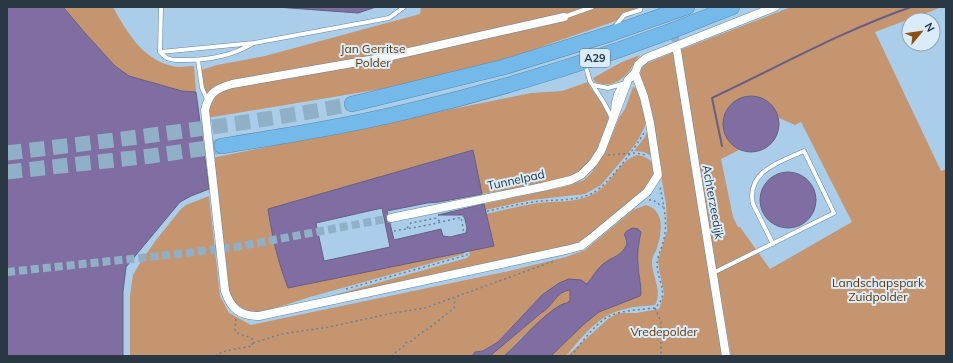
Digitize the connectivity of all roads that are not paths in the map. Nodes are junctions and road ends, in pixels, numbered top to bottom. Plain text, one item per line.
1 (160, 7) edge
2 (404, 7) edge
3 (592, 7) edge
4 (641, 7) edge
5 (686, 7) edge
6 (732, 7) edge
7 (775, 7) edge
8 (564, 17) joint
9 (610, 34) junction
10 (254, 43) junction
11 (677, 51) tunnel mouth
12 (160, 52) junction
13 (198, 60) junction
14 (585, 62) junction
15 (635, 73) junction
16 (625, 82) junction
17 (593, 85) junction
18 (207, 99) junction
19 (352, 104) tunnel mouth
20 (613, 120) junction
21 (222, 146) tunnel mouth
22 (391, 218) tunnel mouth
23 (773, 244) junction
24 (713, 272) junction
25 (726, 356) edge

1 - 12 lane
2 - 10 lane
3 - 8 lane
4 - 9 lane
5 - 9 highway, A29
6 - 14 highway, A29
7 - 15 street, Tunnelpad
8 - 18 street
9 - 19 highway, A29
10 - 12 lane
10 - 13 lane
11 - 24 street, Achterzeedijk
12 - 13 lane
13 - 18 lane
14 - 17 lane
14 - 21 highway, A29
15 - 16 street, Tunnelpad
15 - 18 street
15 - 20 street, Tunnelpad
16 - 17 lane
16 - 20 street, Tunnelpad
17 - 20 lane
20 - 22 street, Tunnelpad
23 - 23 lane
23 - 24 lane
24 - 25 street, Achterzeedijk

